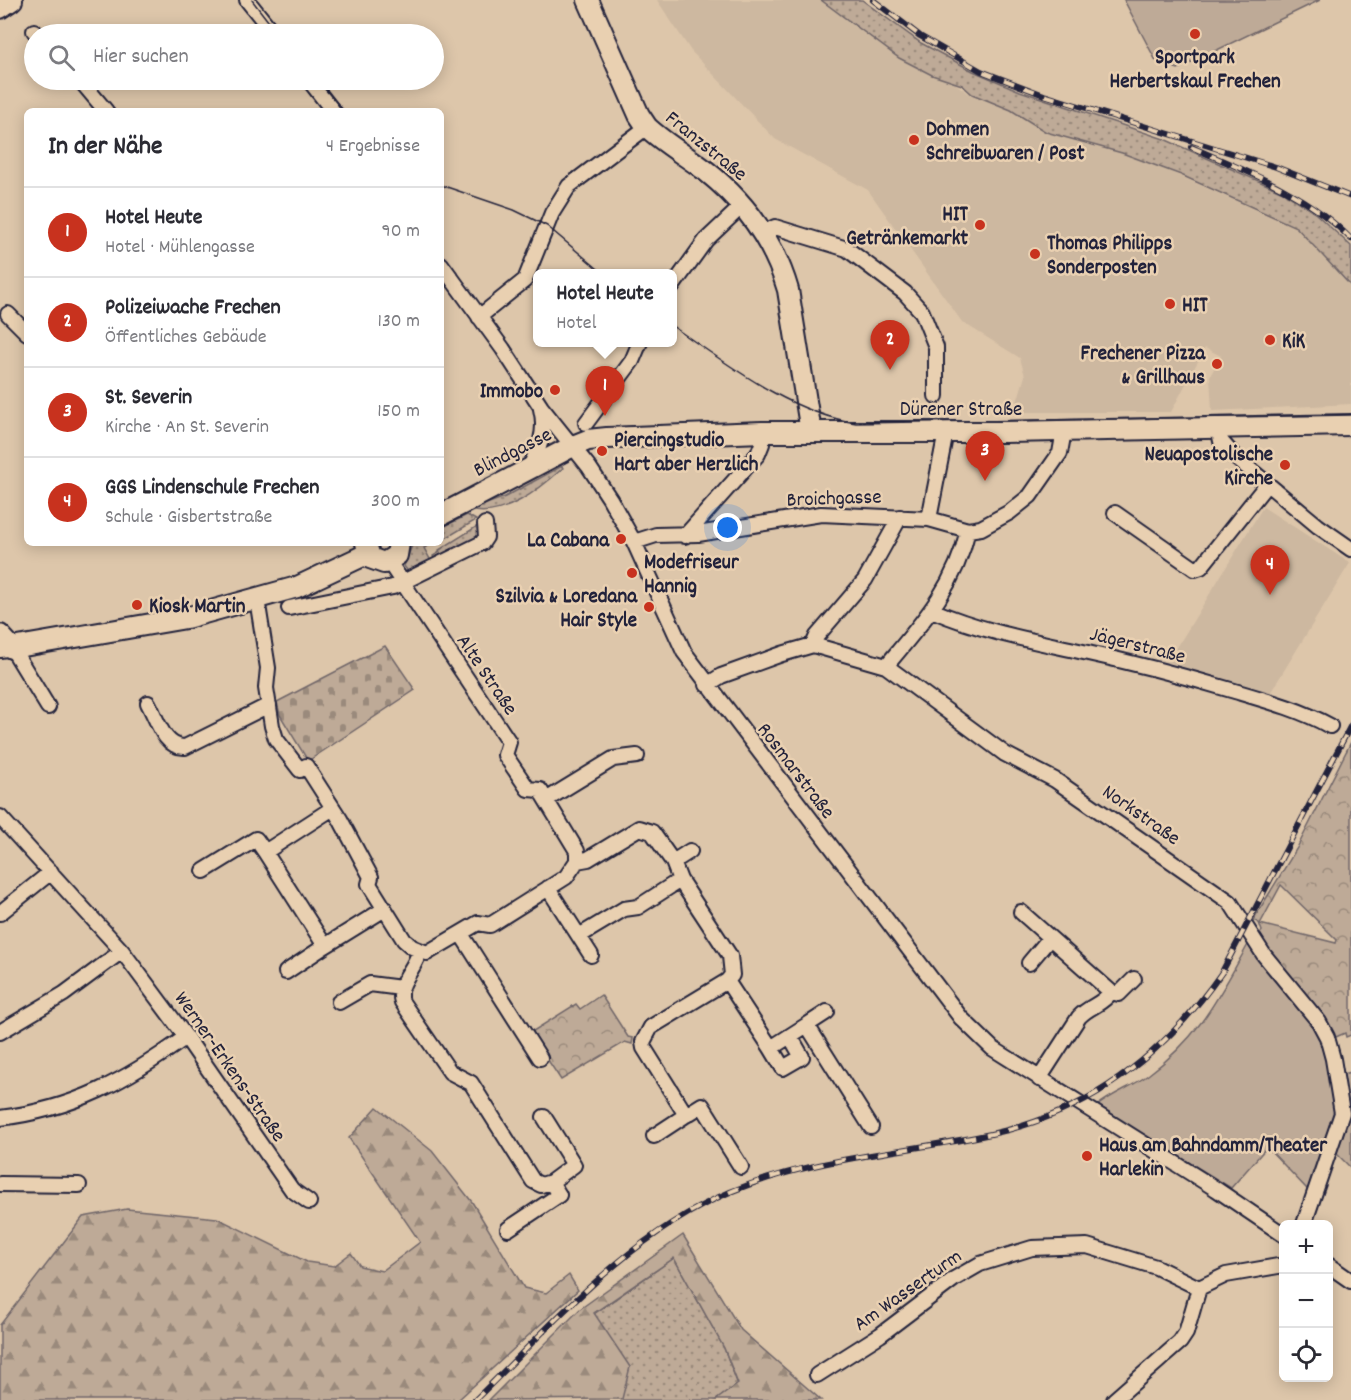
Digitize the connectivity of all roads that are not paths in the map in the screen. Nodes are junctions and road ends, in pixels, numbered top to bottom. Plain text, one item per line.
1 (246, 0) edge
2 (588, 0) edge
3 (266, 24) edge
4 (88, 90) edge
5 (317, 90) edge
6 (103, 108) edge
7 (331, 108) edge
8 (647, 127) junction
9 (742, 206) junction
10 (764, 233) junction
11 (444, 268) edge
12 (677, 280) edge
13 (8, 314) dead end
14 (479, 317) junction
15 (24, 330) edge
16 (638, 347) edge
17 (936, 396) dead end
18 (541, 407) junction
19 (586, 423) dead end
20 (1351, 425) edge
21 (1218, 427) junction
22 (1064, 431) junction
23 (762, 432) junction
24 (811, 432) junction
25 (946, 432) junction
26 (573, 446) junction
27 (528, 470) junction
28 (1267, 484) junction
29 (444, 513) edge
30 (1115, 513) dead end
31 (900, 517) junction
32 (928, 519) junction
33 (485, 524) dead end
34 (968, 530) junction
35 (685, 536) junction
36 (634, 542) junction
37 (398, 546) edge
38 (366, 548) edge
39 (1351, 549) edge
40 (389, 562) junction
41 (400, 582) junction
42 (257, 599) junction
43 (290, 608) dead end
44 (934, 610) junction
45 (4, 644) edge
46 (813, 645) junction
47 (886, 666) junction
48 (707, 685) junction
49 (148, 703) dead end
50 (269, 705) junction
51 (48, 707) dead end
52 (1330, 726) dead end
53 (638, 756) dead end
54 (546, 800) junction
55 (333, 808) junction
56 (0, 817) edge
57 (690, 851) dead end
58 (265, 852) junction
59 (577, 861) junction
60 (674, 861) junction
61 (204, 871) dead end
62 (51, 872) junction
63 (680, 880) junction
64 (548, 888) junction
65 (383, 910) junction
66 (1021, 912) dead end
67 (0, 913) edge
68 (461, 934) junction
69 (579, 936) junction
70 (1050, 938) junction
71 (325, 946) junction
72 (122, 951) junction
73 (419, 952) junction
74 (591, 955) dead end
75 (1029, 963) dead end
76 (285, 972) dead end
77 (1134, 979) dead end
78 (727, 981) junction
79 (401, 988) junction
80 (1112, 992) junction
81 (339, 1002) dead end
82 (827, 1012) dead end
83 (807, 1025) junction
84 (0, 1032) edge
85 (186, 1036) junction
86 (790, 1036) junction
87 (771, 1048) junction
88 (540, 1058) dead end
89 (1039, 1079) junction
90 (686, 1115) junction
91 (544, 1117) dead end
92 (0, 1118) edge
93 (871, 1127) dead end
94 (654, 1136) dead end
95 (741, 1167) dead end
96 (550, 1182) junction
97 (0, 1185) edge
98 (79, 1185) dead end
99 (309, 1202) dead end
100 (1305, 1220) edge
101 (508, 1229) dead end
102 (1279, 1232) edge
103 (1279, 1266) edge
104 (1333, 1268) edge
105 (1351, 1281) edge
106 (1199, 1288) junction
107 (817, 1375) dead end
108 (1114, 1400) edge

1 - 3 street
2 - 8 main road, Franzstraße
4 - 6 street
5 - 7 street
8 - 9 main road, Franzstraße
8 - 14 street
9 - 10 main road, Franzstraße
9 - 12 street
10 - 17 street
10 - 24 main road, Franzstraße
11 - 14 street, Rosmarstraße
13 - 15 street
14 - 18 street, Rosmarstraße
16 - 19 street
18 - 26 street, Rosmarstraße
18 - 27 street
20 - 21 main road, Dürener Straße
21 - 22 main road, Dürener Straße
21 - 28 street
22 - 25 main road, Dürener Straße
22 - 34 street
23 - 24 main road, Dürener Straße
23 - 26 main road, Dürener Straße
23 - 35 street
24 - 25 main road, Dürener Straße
25 - 32 street
26 - 27 main road, Blindgasse
26 - 36 street, Rosmarstraße
27 - 29 main road, Blindgasse
28 - 30 street
28 - 39 street
31 - 32 street, Broichgasse
31 - 35 street, Broichgasse
31 - 46 street
32 - 34 street, Broichgasse
33 - 41 street
34 - 44 street
35 - 36 street, Broichgasse
36 - 48 street, Rosmarstraße
37 - 40 main road
38 - 40 main road
38 - 42 main road
40 - 41 street, Alte Straße
41 - 43 street
41 - 54 street, Alte Straße
42 - 45 main road
42 - 50 street
44 - 47 street
44 - 52 street, Jägerstraße
45 - 51 street
46 - 47 street, Norkstraße
46 - 48 street
47 - 100 street, Norkstraße
48 - 89 street, Rosmarstraße
49 - 50 street
50 - 55 street
53 - 54 street
54 - 59 street, Alte Straße
55 - 58 street
55 - 65 street
56 - 62 street, Werner-Erkens-Straße
57 - 60 street
58 - 61 street
58 - 71 street
59 - 60 street
59 - 64 street
60 - 63 street
62 - 67 street
62 - 72 street, Werner-Erkens-Straße
63 - 69 street
63 - 78 street
64 - 68 street
64 - 69 street
65 - 71 street
65 - 73 street
66 - 70 street
68 - 73 street
68 - 88 street
69 - 74 street
70 - 75 street
70 - 80 street
71 - 76 street
72 - 84 street
72 - 85 street, Werner-Erkens-Straße
73 - 79 street
77 - 80 street
78 - 87 street
78 - 90 street
79 - 81 street
79 - 96 street
80 - 89 street
82 - 83 street
83 - 86 street
83 - 93 street
85 - 92 street
85 - 99 street, Werner-Erkens-Straße
86 - 87 street
86 - 87 street
89 - 102 street, Rosmarstraße
90 - 94 street
90 - 95 street
91 - 96 street
96 - 101 street
97 - 98 street
103 - 106 street
104 - 105 street
106 - 107 street, Am Wasserturm
106 - 108 street

